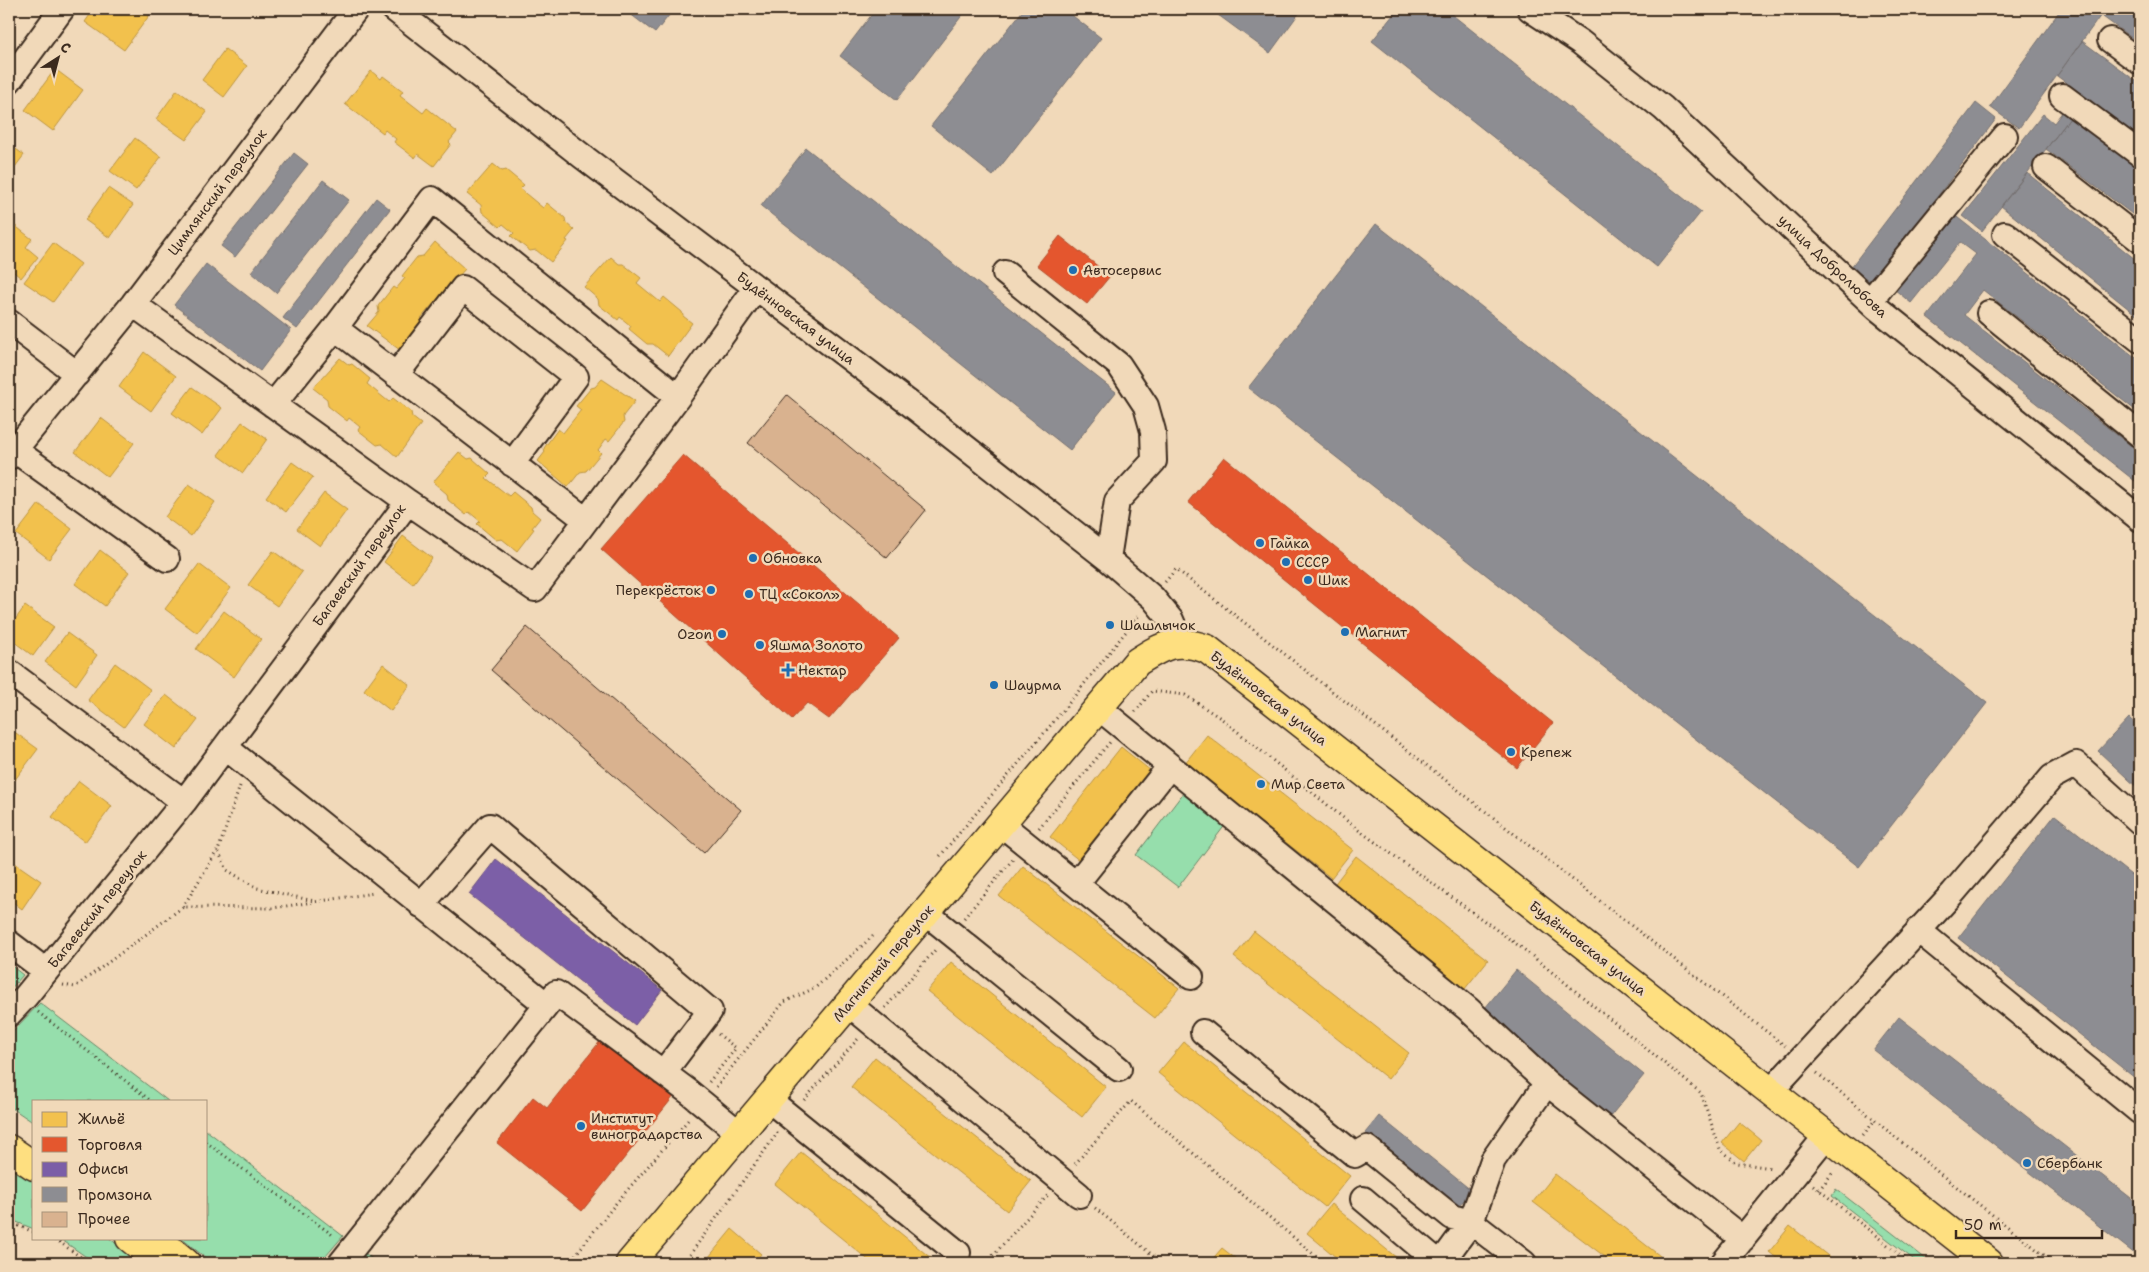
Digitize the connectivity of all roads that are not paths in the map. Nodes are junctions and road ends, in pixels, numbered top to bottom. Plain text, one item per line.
1 (62, 9) edge
2 (356, 9) edge
3 (394, 9) edge
4 (1530, 9) edge
5 (2110, 40) dead end
6 (2140, 62) edge
7 (9, 81) edge
8 (2062, 96) dead end
9 (2005, 136) dead end
10 (2140, 154) edge
11 (2046, 167) dead end
12 (2005, 234) dead end
13 (2140, 240) edge
14 (1005, 273) dead end
15 (756, 288) junction
16 (1870, 301) junction
17 (133, 304) junction
18 (1989, 313) dead end
19 (9, 322) edge
20 (335, 328) junction
21 (2140, 340) edge
22 (77, 374) junction
23 (396, 375) junction
24 (678, 397) junction
25 (273, 405) junction
26 (2140, 435) edge
27 (11, 451) edge
28 (512, 464) junction
29 (408, 502) junction
30 (2140, 519) edge
31 (586, 520) junction
32 (1108, 559) junction
33 (167, 560) dead end
34 (1181, 643) junction
35 (1137, 662) joint
36 (9, 672) edge
37 (1099, 708) junction
38 (225, 747) junction
39 (1170, 766) junction
40 (184, 802) junction
41 (2140, 822) edge
42 (1001, 824) junction
43 (1076, 884) junction
44 (422, 905) junction
45 (926, 913) junction
46 (1918, 930) junction
47 (9, 943) edge
48 (1191, 977) dead end
49 (52, 978) junction
50 (848, 1004) junction
51 (547, 1005) junction
52 (15, 1007) edge
53 (1204, 1032) dead end
54 (1119, 1069) dead end
55 (663, 1073) junction
56 (1547, 1083) junction
57 (1771, 1091) junction
58 (768, 1099) junction
59 (2140, 1112) edge
60 (9, 1129) edge
61 (739, 1134) junction
62 (1826, 1135) junction
63 (32, 1145) edge
64 (9, 1149) edge
65 (32, 1165) edge
66 (1079, 1195) road end
67 (1363, 1199) dead end
68 (1471, 1222) junction
69 (1743, 1239) junction
70 (132, 1240) edge
71 (158, 1240) edge
72 (958, 1253) dead end
73 (347, 1256) edge
74 (160, 1263) edge
75 (186, 1263) edge
76 (630, 1263) edge
77 (1440, 1263) edge
78 (1524, 1263) edge
79 (1723, 1263) edge
80 (1989, 1263) edge

1 - 7 street
2 - 17 street, Цимлянский переулок
3 - 15 street, Будённовская улица
4 - 16 street, улица Добролюбова
5 - 6 street
8 - 10 street
9 - 16 street
11 - 13 street
12 - 21 street
14 - 32 street
15 - 24 street
15 - 32 street, Будённовская улица
16 - 30 street, улица Добролюбова
17 - 22 street, Цимлянский переулок
17 - 25 street, Багаевский переулок
18 - 26 street
19 - 22 street
20 - 23 street
20 - 24 street
20 - 25 street
22 - 27 street, Цимлянский переулок
23 - 28 street
23 - 28 street
24 - 31 street
25 - 29 street, Багаевский переулок
27 - 33 street, Цимлянский переулок
28 - 31 street
29 - 31 street
29 - 38 street, Багаевский переулок
32 - 34 street, Будённовская улица
34 - 35 main road, Будённовская улица
34 - 57 main road, Будённовская улица
35 - 37 main road, Магнитный переулок
36 - 40 street
37 - 39 street
37 - 42 main road, Магнитный переулок
38 - 40 street, Багаевский переулок
38 - 44 street
39 - 43 street
39 - 56 street
40 - 49 street, Багаевский переулок
41 - 46 street
42 - 43 street
42 - 45 main road, Магнитный переулок
43 - 48 street
44 - 51 street
44 - 55 street
45 - 50 main road, Магнитный переулок
45 - 54 street
46 - 57 street
46 - 59 street
47 - 49 street
49 - 52 street, Багаевский переулок
50 - 58 main road, Магнитный переулок
50 - 66 street
51 - 55 street
51 - 73 street
53 - 68 street
55 - 61 street
56 - 68 street
56 - 69 street
57 - 62 main road, Будённовская улица
58 - 61 main road, Магнитный переулок
58 - 72 street
60 - 63 main road
61 - 76 main road, Магнитный переулок
62 - 69 street
62 - 80 main road, Будённовская улица
64 - 65 main road
67 - 77 street
68 - 77 street
68 - 78 street
69 - 79 street
70 - 74 main road
71 - 75 main road

